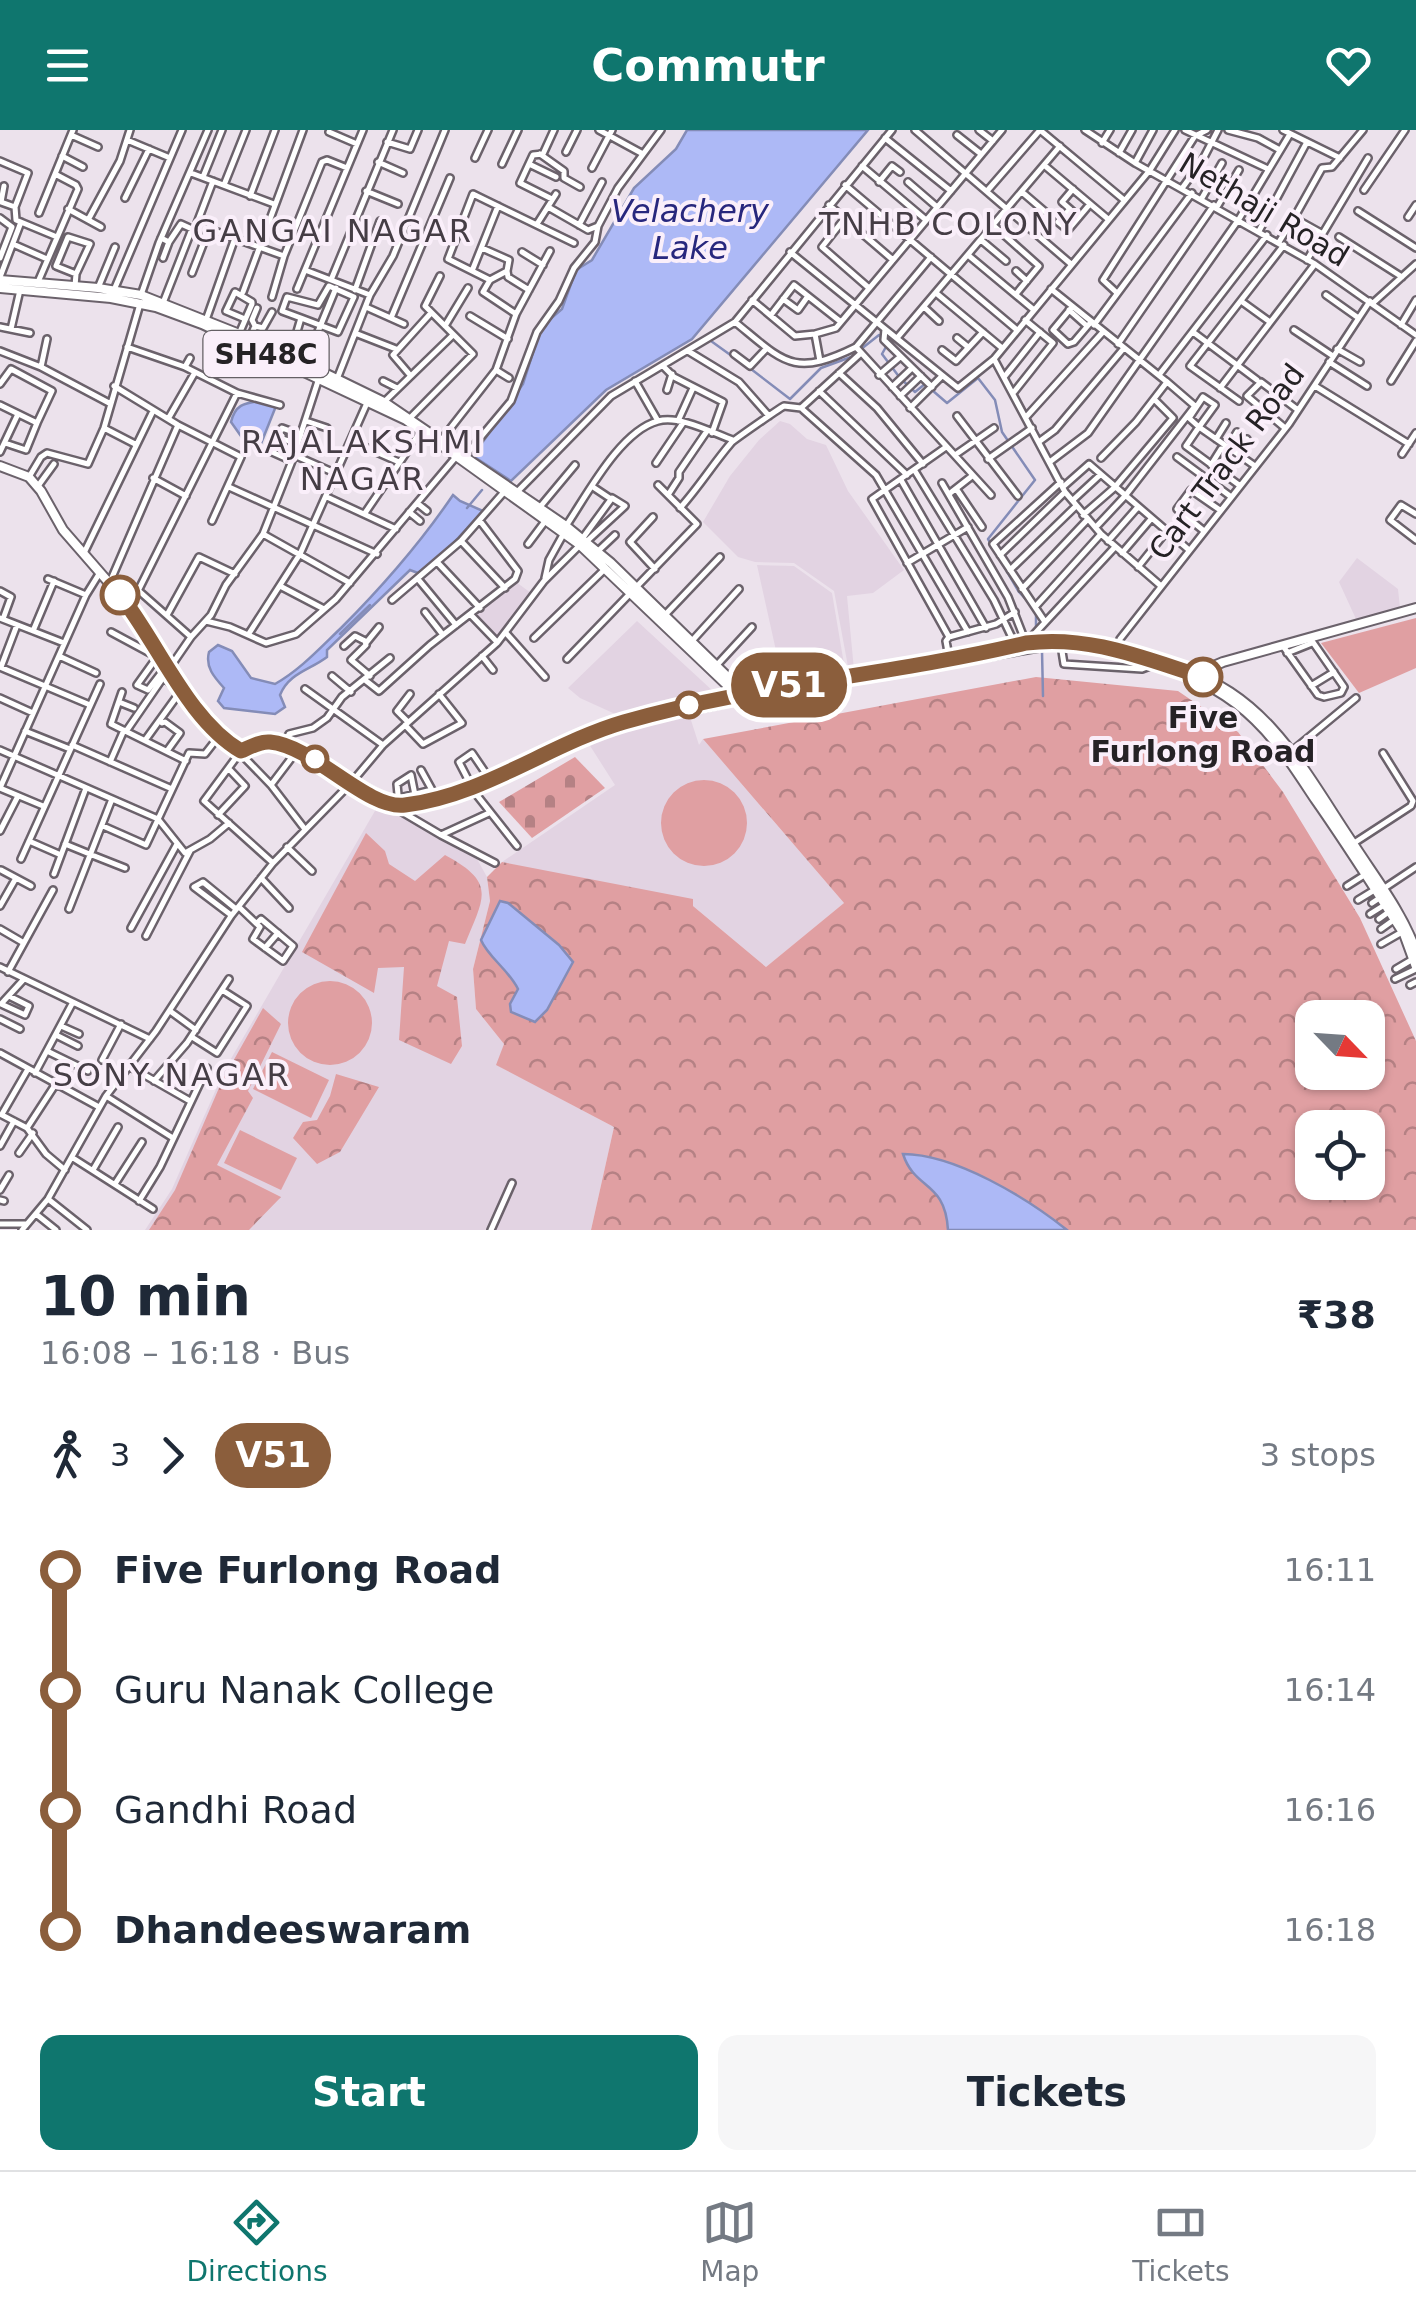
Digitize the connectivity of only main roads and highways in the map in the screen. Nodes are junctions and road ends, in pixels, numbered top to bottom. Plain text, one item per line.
1 (0, 282) edge
2 (141, 299) junction
3 (205, 322) junction
4 (265, 349) junction
5 (460, 457) junction
6 (0, 466) edge
7 (512, 493) junction
8 (565, 529) junction
9 (582, 542) junction
10 (634, 592) junction
11 (1416, 608) edge
12 (1191, 676) junction
13 (734, 683) junction
14 (752, 692) junction
15 (735, 697) junction
16 (1350, 845) junction
17 (1385, 902) junction
18 (1405, 932) junction
19 (1415, 961) edge

1 - 2 main road, SH48C
1 - 2 main road, SH48C
2 - 3 main road, SH48C
2 - 3 main road, SH48C
3 - 4 main road, SH48C
3 - 4 main road, SH48C
4 - 5 main road, SH48C
4 - 5 main road, SH48C
5 - 7 main road, SH48C
5 - 7 main road, SH48C
6 - 15 main road
7 - 8 main road, SH48C
7 - 8 main road, SH48C
8 - 9 main road, SH48C
9 - 10 main road, SH48C
9 - 10 main road, SH48C
10 - 13 main road, SH48C
10 - 15 main road, SH48C
11 - 12 main road
12 - 14 main road
12 - 15 main road
12 - 16 main road
13 - 14 main road
13 - 15 main road, SH48C
14 - 15 main road
16 - 17 main road
16 - 17 main road
17 - 18 main road
17 - 18 main road
18 - 19 main road

